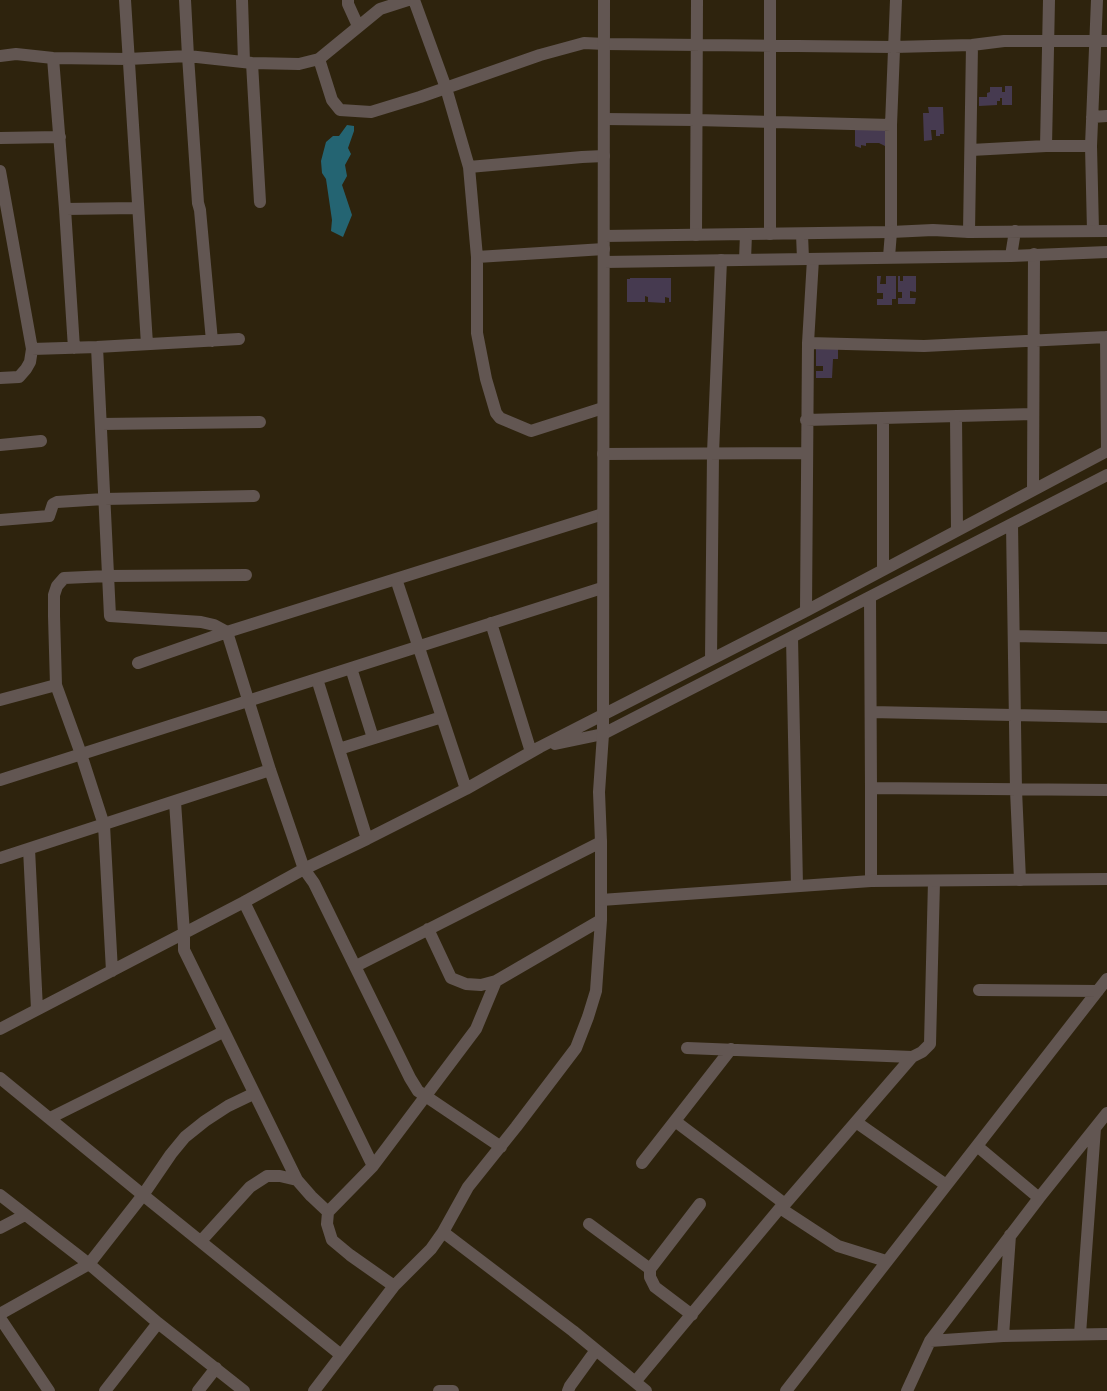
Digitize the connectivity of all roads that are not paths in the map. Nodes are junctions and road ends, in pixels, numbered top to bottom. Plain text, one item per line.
1 (125, 0) edge
2 (185, 0) edge
3 (242, 0) edge
4 (348, 0) edge
5 (408, 0) edge
6 (414, 0) edge
7 (604, 0) edge
8 (697, 0) edge
9 (770, 0) edge
10 (896, 0) edge
11 (1049, 0) edge
12 (1097, 0) edge
13 (358, 26) junction
14 (1047, 41) junction
15 (1101, 41) edge
16 (604, 44) junction
17 (697, 44) junction
18 (770, 45) junction
19 (972, 45) junction
20 (894, 47) junction
21 (0, 56) edge
22 (188, 56) junction
23 (53, 58) junction
24 (128, 59) junction
25 (319, 59) junction
26 (248, 62) junction
27 (446, 88) junction
28 (1107, 116) edge
29 (1092, 117) junction
30 (604, 119) junction
31 (696, 120) junction
32 (770, 121) junction
33 (891, 125) junction
34 (60, 137) junction
35 (0, 138) edge
36 (1046, 146) junction
37 (1091, 146) junction
38 (971, 150) junction
39 (604, 156) junction
40 (469, 167) junction
41 (0, 171) edge
42 (260, 202) dead end
43 (137, 208) junction
44 (65, 209) junction
45 (1015, 231) junction
46 (1093, 231) junction
47 (1107, 231) edge
48 (891, 232) junction
49 (969, 232) junction
50 (746, 234) junction
51 (770, 234) junction
52 (802, 234) junction
53 (696, 235) junction
54 (604, 236) junction
55 (604, 249) junction
56 (1107, 252) edge
57 (1034, 254) junction
58 (1011, 256) junction
59 (477, 257) junction
60 (889, 257) junction
61 (808, 259) junction
62 (721, 260) junction
63 (745, 260) junction
64 (604, 262) junction
65 (1106, 337) edge
66 (239, 339) dead end
67 (1033, 340) junction
68 (212, 341) junction
69 (808, 343) junction
70 (147, 344) junction
71 (97, 347) junction
72 (74, 348) junction
73 (32, 349) junction
74 (0, 378) edge
75 (603, 408) junction
76 (1033, 414) junction
77 (956, 416) junction
78 (883, 418) junction
79 (806, 420) junction
80 (260, 422) dead end
81 (101, 424) junction
82 (41, 441) dead end
83 (0, 445) edge
84 (1107, 451) edge
85 (713, 453) junction
86 (806, 453) junction
87 (603, 454) junction
88 (1107, 475) edge
89 (1033, 490) junction
90 (254, 496) dead end
91 (104, 499) junction
92 (602, 514) junction
93 (0, 520) edge
94 (1012, 524) junction
95 (957, 530) junction
96 (883, 569) junction
97 (246, 575) dead end
98 (108, 576) junction
99 (396, 579) junction
100 (602, 588) junction
101 (870, 597) junction
102 (806, 611) junction
103 (491, 623) junction
104 (227, 632) junction
105 (1014, 636) junction
106 (792, 637) junction
107 (1107, 638) edge
108 (418, 647) junction
109 (711, 659) junction
110 (138, 663) dead end
111 (351, 668) junction
112 (317, 679) junction
113 (56, 684) junction
114 (0, 700) edge
115 (248, 701) junction
116 (871, 712) junction
117 (1015, 714) junction
118 (602, 715) junction
119 (442, 717) junction
120 (1107, 717) edge
121 (603, 734) junction
122 (373, 738) junction
123 (339, 749) junction
124 (535, 750) junction
125 (81, 754) junction
126 (270, 770) junction
127 (0, 780) edge
128 (466, 788) junction
129 (872, 788) junction
130 (1016, 790) junction
131 (1107, 790) edge
132 (175, 802) junction
133 (104, 825) junction
134 (367, 839) junction
135 (602, 842) junction
136 (29, 849) junction
137 (0, 858) edge
138 (304, 869) junction
139 (1107, 878) edge
140 (1020, 880) junction
141 (871, 881) junction
142 (934, 881) junction
143 (797, 886) junction
144 (601, 900) junction
145 (244, 902) junction
146 (601, 920) junction
147 (428, 929) junction
148 (184, 933) junction
149 (356, 966) junction
150 (112, 971) junction
151 (1107, 979) edge
152 (496, 981) junction
153 (979, 990) dead end
154 (1098, 991) junction
155 (38, 1009) junction
156 (0, 1028) edge
157 (223, 1032) junction
158 (687, 1048) dead end
159 (731, 1049) junction
160 (912, 1057) junction
161 (0, 1078) edge
162 (253, 1094) junction
163 (426, 1096) junction
164 (1107, 1113) edge
165 (50, 1118) junction
166 (675, 1121) junction
167 (856, 1122) junction
168 (1095, 1128) junction
169 (977, 1146) junction
170 (501, 1147) junction
171 (642, 1163) dead end
172 (373, 1166) junction
173 (296, 1180) junction
174 (946, 1185) junction
175 (0, 1195) edge
176 (142, 1195) junction
177 (1039, 1198) junction
178 (700, 1204) dead end
179 (782, 1206) junction
180 (328, 1212) junction
181 (25, 1216) junction
182 (589, 1224) dead end
183 (0, 1228) edge
184 (443, 1232) junction
185 (1010, 1235) junction
186 (201, 1241) junction
187 (886, 1261) junction
188 (88, 1264) junction
189 (650, 1269) junction
190 (394, 1286) junction
191 (692, 1315) junction
192 (0, 1316) edge
193 (158, 1323) junction
194 (1080, 1334) junction
195 (1107, 1334) edge
196 (1003, 1336) junction
197 (930, 1341) junction
198 (596, 1350) junction
199 (341, 1355) junction
200 (216, 1368) junction
201 (635, 1382) junction
202 (49, 1391) edge
203 (105, 1391) edge
204 (198, 1391) edge
205 (244, 1391) edge
206 (314, 1391) edge
207 (439, 1391) edge
208 (453, 1391) edge
209 (568, 1391) edge
210 (646, 1391) edge
211 (786, 1391) edge
212 (907, 1391) edge

1 - 24 street
2 - 22 street
3 - 26 street
4 - 13 street
5 - 13 street
6 - 27 street
7 - 16 street
8 - 17 street
9 - 18 street
10 - 20 street
11 - 14 street
12 - 15 street
13 - 25 street
14 - 15 street
14 - 19 street
14 - 36 street
15 - 29 street
16 - 17 street
16 - 27 street
16 - 30 street
17 - 18 street
17 - 31 street
18 - 20 street
18 - 32 street
19 - 20 street
19 - 38 street
20 - 33 street
21 - 23 street
22 - 24 street
22 - 26 street
22 - 68 street
23 - 24 street
23 - 34 street
24 - 43 street
25 - 26 street
25 - 27 street
26 - 42 street
27 - 40 street
28 - 29 street
29 - 37 street
30 - 31 street
30 - 39 street
31 - 32 street
31 - 53 street
32 - 33 street
32 - 51 street
33 - 48 street
34 - 35 street
34 - 44 street
36 - 37 street
36 - 38 street
37 - 46 street
38 - 49 street
39 - 40 street
39 - 54 street
40 - 59 street
41 - 73 street
43 - 44 street
43 - 70 street
44 - 72 street
45 - 46 street
45 - 49 street
45 - 58 street
46 - 47 street
48 - 49 street
48 - 52 street
48 - 60 street
50 - 51 street
50 - 53 street
50 - 63 street
51 - 52 street
52 - 61 street
53 - 54 street
54 - 55 street
55 - 59 street
55 - 64 street
56 - 57 street
57 - 58 street
57 - 67 street
58 - 60 street
59 - 75 street
60 - 61 street
61 - 63 street
61 - 69 street
62 - 63 street
62 - 64 street
62 - 85 street
64 - 75 street
65 - 67 street
65 - 84 street
66 - 68 street
67 - 69 street
67 - 76 street
68 - 70 street
69 - 79 street
70 - 71 street
71 - 72 street
71 - 81 street
72 - 73 street
73 - 74 street
75 - 87 street
76 - 77 street
76 - 89 street
77 - 78 street
77 - 95 street
78 - 79 street
78 - 96 street
79 - 86 street
80 - 81 street
81 - 91 street
82 - 83 street
84 - 89 street
85 - 86 street
85 - 87 street
85 - 109 street
86 - 102 street
87 - 92 street
88 - 94 street
89 - 95 street
90 - 91 street
91 - 93 street
91 - 98 street
92 - 99 street
92 - 100 street
94 - 101 street
94 - 105 street
95 - 96 street
96 - 102 street
97 - 98 street
98 - 104 street
98 - 113 street
99 - 104 street
99 - 108 street
100 - 103 street
100 - 118 street
101 - 106 street
101 - 116 street
102 - 109 street
103 - 108 street
103 - 124 street
104 - 110 street
104 - 115 street
105 - 107 street
105 - 117 street
106 - 121 street
106 - 143 street
108 - 111 street
108 - 119 street
109 - 118 street
111 - 112 street
111 - 122 street
112 - 115 street
112 - 123 street
113 - 114 street
113 - 125 street
115 - 125 street
115 - 126 street
116 - 117 street
116 - 129 street
117 - 120 street
117 - 130 street
118 - 121 street
118 - 124 street
119 - 122 street
119 - 128 street
121 - 124 street
121 - 135 street
122 - 123 street
123 - 134 street
124 - 128 street
125 - 127 street
125 - 133 street
126 - 132 street
126 - 138 street
128 - 134 street
129 - 130 street
129 - 141 street
130 - 131 street
130 - 140 street
132 - 133 street
132 - 148 street
133 - 136 street
133 - 150 street
134 - 138 street
135 - 144 street
135 - 147 street
136 - 137 street
136 - 155 street
138 - 145 street
138 - 149 street
139 - 140 street
140 - 142 street
141 - 142 street
141 - 143 street
142 - 160 street
143 - 144 street
144 - 146 street
145 - 148 street
145 - 172 street
146 - 152 street
146 - 170 street
147 - 149 street
147 - 152 street
148 - 150 street
148 - 157 street
149 - 163 street
150 - 155 street
151 - 154 street
152 - 163 street
153 - 154 street
154 - 169 street
155 - 156 street
157 - 162 street
157 - 165 street
158 - 159 street
159 - 160 street
159 - 166 street
160 - 167 street
161 - 165 street
162 - 173 street
162 - 176 street
163 - 170 street
163 - 172 street
164 - 168 street
165 - 176 street
166 - 171 street
166 - 179 street
167 - 174 street
167 - 179 street
168 - 177 street
168 - 194 street
169 - 174 street
169 - 177 street
170 - 184 street
172 - 180 street
173 - 180 street
173 - 186 street
174 - 187 street
175 - 181 street
176 - 186 street
176 - 188 street
177 - 185 street
178 - 189 street
179 - 187 street
179 - 191 street
180 - 190 street
181 - 183 street
181 - 188 street
182 - 189 street
184 - 190 street
184 - 198 street
185 - 196 street
185 - 197 street
186 - 199 street
187 - 211 street
188 - 192 street
188 - 193 street
189 - 191 street
190 - 199 street
191 - 201 street
192 - 202 street
193 - 200 street
193 - 203 street
194 - 195 street
194 - 196 street
196 - 197 street
197 - 212 street
198 - 201 street
198 - 209 street
199 - 206 street
200 - 204 street
200 - 205 street
201 - 210 street
207 - 208 street

